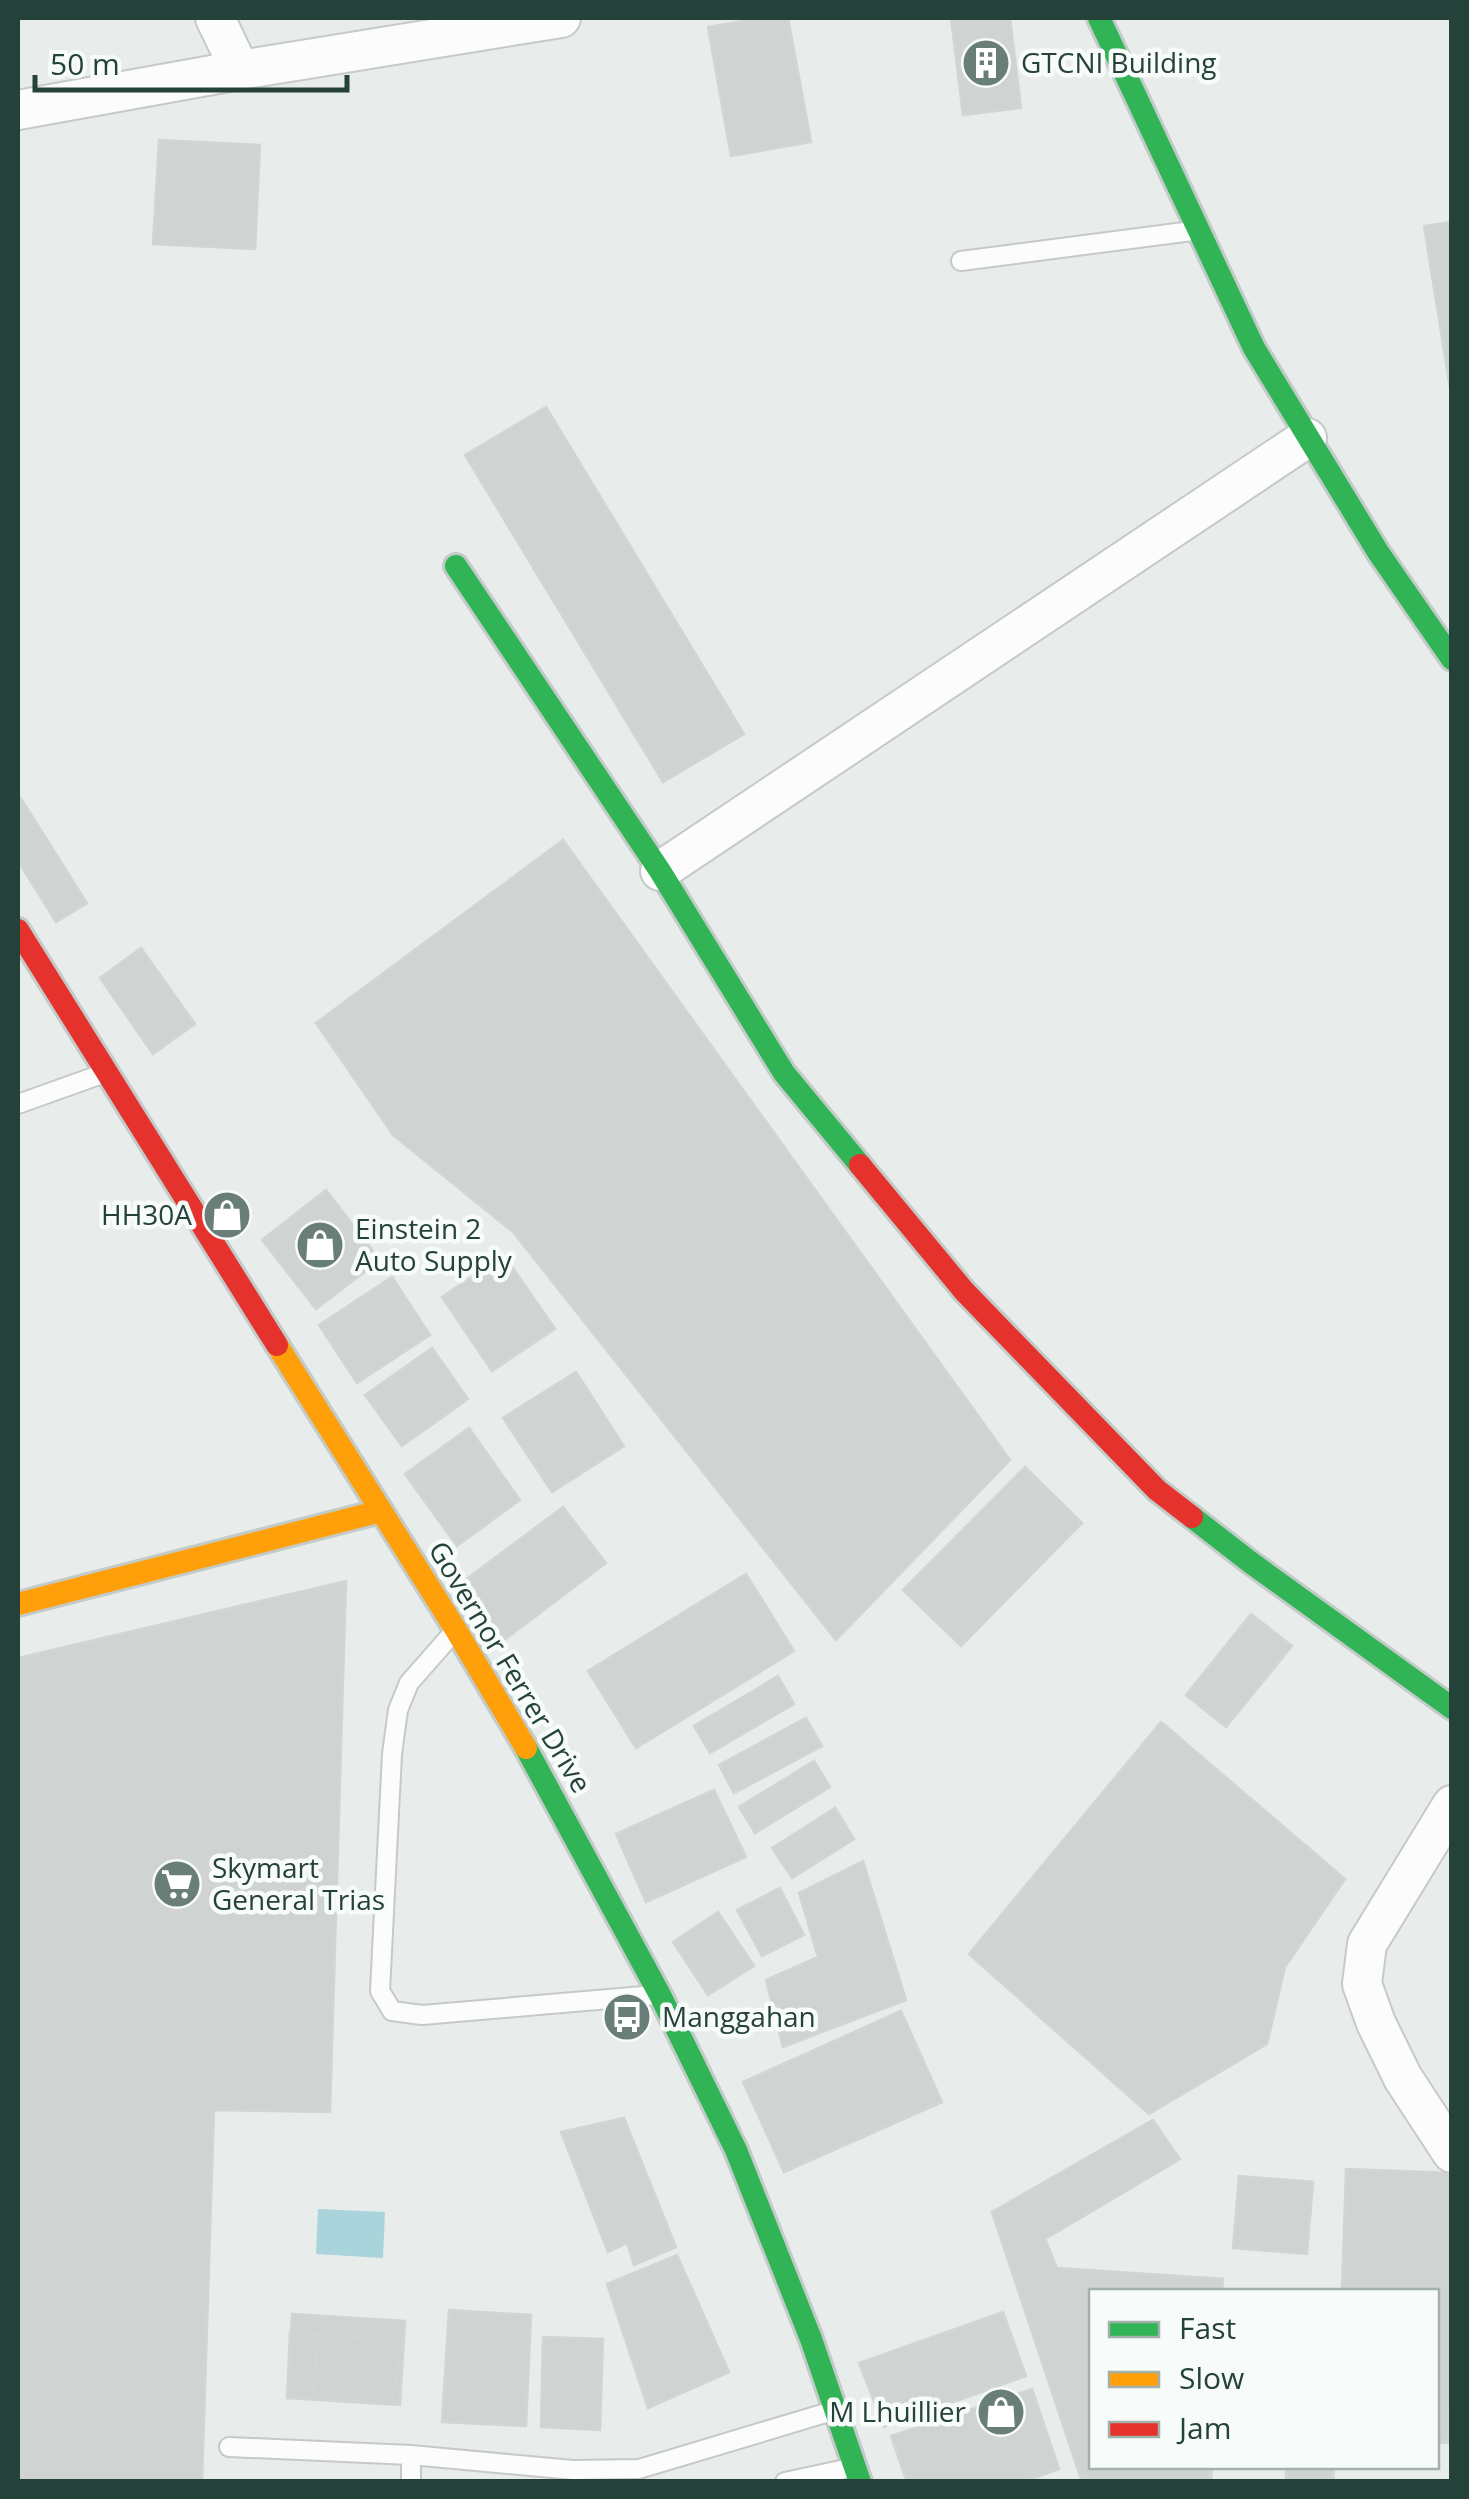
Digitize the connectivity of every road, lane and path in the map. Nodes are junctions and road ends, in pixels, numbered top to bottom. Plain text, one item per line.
1 (216, 18) edge
2 (560, 18) edge
3 (1099, 18) edge
4 (486, 24) edge
5 (240, 70) junction
6 (18, 110) edge
7 (1197, 230) junction
8 (962, 261) dead end
9 (1307, 438) junction
10 (456, 566) dead end
11 (1452, 659) edge
12 (660, 870) junction
13 (18, 930) edge
14 (106, 1072) junction
15 (18, 1104) edge
16 (382, 1511) junction
17 (18, 1604) edge
18 (456, 1630) junction
19 (1452, 1708) edge
20 (1452, 1804) edge
21 (660, 1994) junction
22 (1452, 2153) edge
23 (836, 2409) junction
24 (229, 2447) dead end
25 (411, 2455) junction
26 (858, 2474) edge
27 (411, 2482) edge
28 (785, 2482) edge

1 - 5 street
2 - 4 street
3 - 7 street
4 - 5 street
5 - 6 street
7 - 8 lane
7 - 9 street
9 - 11 street
9 - 12 street
10 - 12 street
12 - 19 street
13 - 14 street, Governor Ferrer Drive
14 - 15 lane
14 - 16 street, Governor Ferrer Drive
16 - 17 street
16 - 18 street, Governor Ferrer Drive
18 - 21 street, Governor Ferrer Drive
18 - 21 lane
20 - 22 street
21 - 23 street, Governor Ferrer Drive
23 - 25 lane
23 - 26 street, Governor Ferrer Drive
24 - 25 lane
25 - 27 lane
26 - 28 lane

